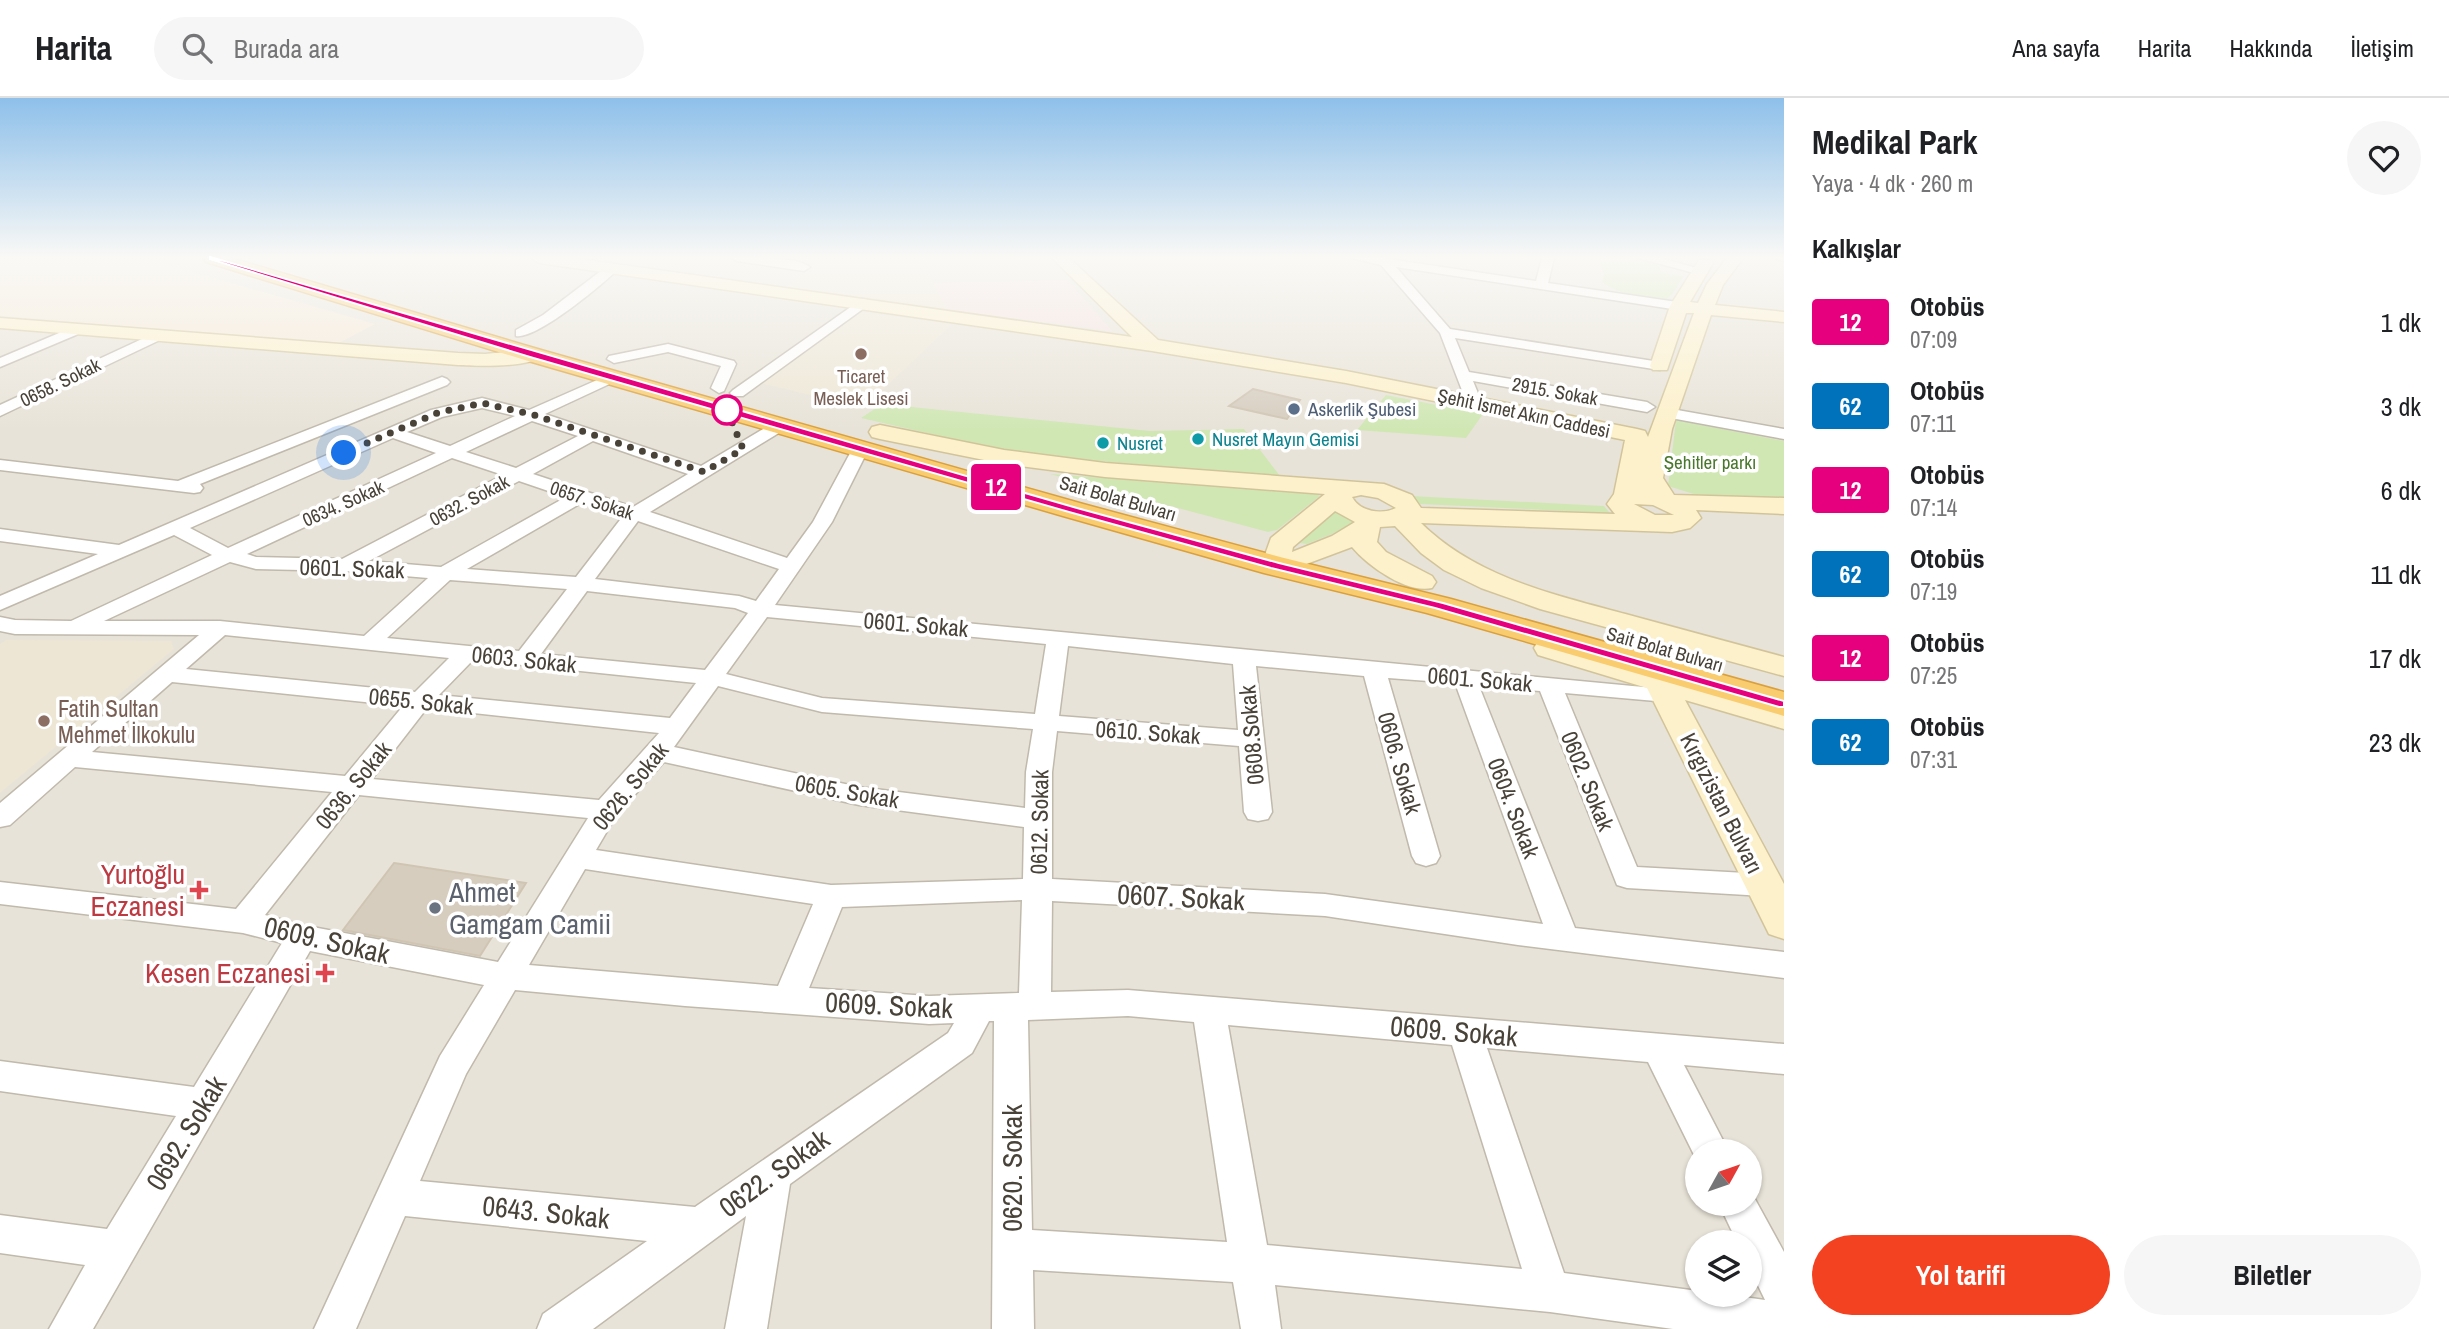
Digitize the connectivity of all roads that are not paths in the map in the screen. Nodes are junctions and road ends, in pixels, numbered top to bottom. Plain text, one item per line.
1 (422, 315) edge
2 (435, 315) edge
3 (551, 315) edge
4 (843, 315) edge
5 (948, 315) edge
6 (1121, 315) edge
7 (1432, 315) edge
8 (1676, 315) edge
9 (1700, 315) edge
10 (0, 323) edge
11 (78, 329) junction
12 (1446, 332) junction
13 (158, 335) junction
14 (527, 344) junction
15 (1152, 345) junction
16 (0, 363) edge
17 (613, 368) junction
18 (1463, 374) junction
19 (442, 382) dead end
20 (729, 390) junction
21 (1656, 392) junction
22 (1474, 403) junction
23 (0, 411) edge
24 (534, 415) junction
25 (781, 425) junction
26 (393, 433) junction
27 (1784, 434) edge
28 (593, 435) junction
29 (1637, 436) junction
30 (871, 440) junction
31 (451, 453) junction
32 (0, 465) edge
33 (20, 468) junction
34 (704, 472) junction
35 (517, 475) junction
36 (0, 479) edge
37 (180, 485) junction
38 (1384, 491) junction
39 (1345, 493) junction
40 (246, 495) junction
41 (580, 496) junction
42 (1624, 499) junction
43 (1784, 506) edge
44 (1669, 512) junction
45 (634, 514) junction
46 (1404, 516) junction
47 (1784, 521) edge
48 (1369, 524) junction
49 (173, 527) junction
50 (0, 535) edge
51 (120, 551) junction
52 (1315, 553) junction
53 (226, 555) junction
54 (1278, 555) junction
55 (345, 565) junction
56 (792, 566) junction
57 (445, 573) junction
58 (582, 584) junction
59 (1431, 594) junction
60 (0, 604) edge
61 (761, 610) junction
62 (73, 627) junction
63 (220, 628) junction
64 (5, 629) edge
65 (1058, 638) junction
66 (369, 643) junction
67 (467, 653) junction
68 (1244, 658) junction
69 (526, 659) junction
70 (1784, 667) edge
71 (1374, 669) junction
72 (166, 674) junction
73 (1464, 677) junction
74 (713, 678) junction
75 (1784, 682) edge
76 (1549, 684) junction
77 (1664, 688) junction
78 (421, 701) junction
79 (1784, 704) edge
80 (1784, 719) edge
81 (1045, 725) junction
82 (677, 727) junction
83 (1251, 739) junction
84 (659, 752) junction
85 (67, 758) junction
86 (352, 787) junction
87 (606, 810) junction
88 (1258, 812) dead end
89 (0, 818) edge
90 (1038, 819) junction
91 (1426, 856) dead end
92 (577, 857) junction
93 (1764, 885) junction
94 (1037, 889) junction
95 (0, 893) edge
96 (831, 896) junction
97 (243, 920) junction
98 (1784, 923) edge
99 (302, 937) junction
100 (1564, 939) junction
101 (1784, 965) edge
102 (506, 976) junction
103 (788, 1000) junction
104 (1009, 1007) junction
105 (1209, 1010) junction
106 (1465, 1032) junction
107 (1658, 1048) junction
108 (1784, 1059) edge
109 (0, 1076) edge
110 (204, 1104) junction
111 (1704, 1139) edge
112 (773, 1174) junction
113 (394, 1197) junction
114 (1744, 1216) edge
115 (699, 1227) junction
116 (0, 1234) edge
117 (1013, 1249) junction
118 (117, 1250) junction
119 (1251, 1263) junction
120 (1550, 1292) junction
121 (1784, 1294) edge
122 (1784, 1322) edge
123 (1261, 1327) dead end
124 (70, 1329) edge
125 (335, 1329) edge
126 (558, 1329) edge
127 (746, 1329) edge
128 (1013, 1329) edge

1 - 14 highway
2 - 14 highway
3 - 14 street
4 - 20 street
5 - 15 street, Şehit İsmet Akın Caddesi
6 - 15 street
7 - 12 street
8 - 21 street
9 - 21 street
10 - 11 street
11 - 13 street
11 - 16 street
12 - 18 street
12 - 21 street
13 - 14 street
13 - 23 street, 0658. Sokak
14 - 17 highway
15 - 22 street, Şehit İsmet Akın Caddesi
17 - 20 highway
17 - 24 street, 0634. Sokak
17 - 25 highway
18 - 21 street, 2915. Sokak
18 - 22 street
19 - 37 street
20 - 30 highway
21 - 27 street
21 - 29 street
21 - 44 street
22 - 29 street, Şehit İsmet Akın Caddesi
24 - 26 street
24 - 28 street
24 - 31 street, 0634. Sokak
25 - 30 highway
25 - 34 street
26 - 31 street, 0657. Sokak
26 - 40 street
28 - 34 street
28 - 35 street, 0632. Sokak
29 - 42 street
30 - 39 street
30 - 54 highway
30 - 56 street, 0626. Sokak
31 - 35 street, 0657. Sokak
31 - 53 street, 0634. Sokak
32 - 33 street
33 - 36 street
33 - 37 street
34 - 45 street
35 - 41 street, 0657. Sokak
35 - 55 street, 0632. Sokak
37 - 40 street
38 - 39 street
38 - 42 street
38 - 46 street
39 - 48 street
39 - 54 street
40 - 49 street
41 - 45 street, 0657. Sokak
41 - 57 street
42 - 44 street
43 - 44 street
44 - 46 street
44 - 47 street
45 - 56 street, 0657. Sokak
45 - 58 street
46 - 48 street
46 - 70 street
48 - 52 street
48 - 59 street
49 - 51 street
49 - 53 street, 0601. Sokak
50 - 51 street
51 - 60 street
52 - 54 highway, Sait Bolat Bulvarı
52 - 59 highway, Sait Bolat Bulvarı
53 - 55 street, 0601. Sokak
53 - 62 street, 0634. Sokak
54 - 59 highway
55 - 57 street, 0601. Sokak
56 - 61 street, 0626. Sokak
57 - 58 street, 0601. Sokak
57 - 66 street
58 - 61 street, 0601. Sokak
58 - 69 street
59 - 75 highway, Sait Bolat Bulvarı
59 - 77 street
59 - 79 highway
61 - 65 street, 0601. Sokak
61 - 74 street, 0626. Sokak
62 - 63 street, 0603. Sokak
62 - 64 street, 0603. Sokak
63 - 66 street, 0603. Sokak
63 - 72 street
65 - 68 street, 0601. Sokak
65 - 81 street, 0612. Sokak
66 - 67 street, 0603. Sokak
67 - 69 street, 0603. Sokak
67 - 78 street, 0636. Sokak
68 - 71 street, 0601. Sokak
68 - 83 street, 0608.Sokak
69 - 74 street, 0603. Sokak
71 - 73 street, 0601. Sokak
71 - 91 street, 0606. Sokak
72 - 78 street, 0655. Sokak
72 - 85 street
73 - 76 street, 0601. Sokak
73 - 100 street, 0604. Sokak
74 - 81 street, 0603. Sokak
74 - 82 street, 0626. Sokak
76 - 77 street, 0601. Sokak
76 - 93 street, 0602. Sokak
77 - 80 street
77 - 93 street, Kırgızistan Bulvarı
78 - 82 street, 0655. Sokak
78 - 86 street, 0636. Sokak
81 - 83 street, 0610. Sokak
81 - 90 street, 0612. Sokak
82 - 84 street, 0626. Sokak
83 - 88 street, 0608.Sokak
84 - 87 street, 0626. Sokak
84 - 90 street, 0605. Sokak
85 - 86 street
85 - 89 street
86 - 87 street
86 - 97 street, 0636. Sokak
87 - 92 street, 0626. Sokak
90 - 94 street, 0612. Sokak
92 - 96 street, 0607. Sokak
92 - 102 street, 0626. Sokak
93 - 98 street, Kırgızistan Bulvarı
94 - 96 street, 0607. Sokak
94 - 100 street, 0607. Sokak
94 - 104 street, 0612. Sokak
95 - 97 street, 0609. Sokak
96 - 103 street
97 - 99 street, 0609. Sokak
99 - 102 street, 0609. Sokak
99 - 110 street, 0692. Sokak
100 - 101 street, 0607. Sokak
102 - 103 street, 0609. Sokak
102 - 113 street, 0626. Sokak
103 - 104 street, 0609. Sokak
104 - 105 street, 0609. Sokak
104 - 112 street, 0622. Sokak
104 - 117 street, 0620. Sokak
105 - 106 street, 0609. Sokak
105 - 119 street
106 - 107 street, 0609. Sokak
106 - 120 street
107 - 108 street, 0609. Sokak
107 - 111 street
109 - 110 street
110 - 118 street, 0692. Sokak
112 - 115 street, 0622. Sokak
112 - 127 street
113 - 115 street, 0643. Sokak
113 - 125 street, 0626. Sokak
114 - 121 street
115 - 126 street, 0622. Sokak
116 - 118 street
117 - 119 street
117 - 128 street, 0620. Sokak
118 - 124 street, 0692. Sokak
119 - 120 street
119 - 123 street
120 - 122 street

